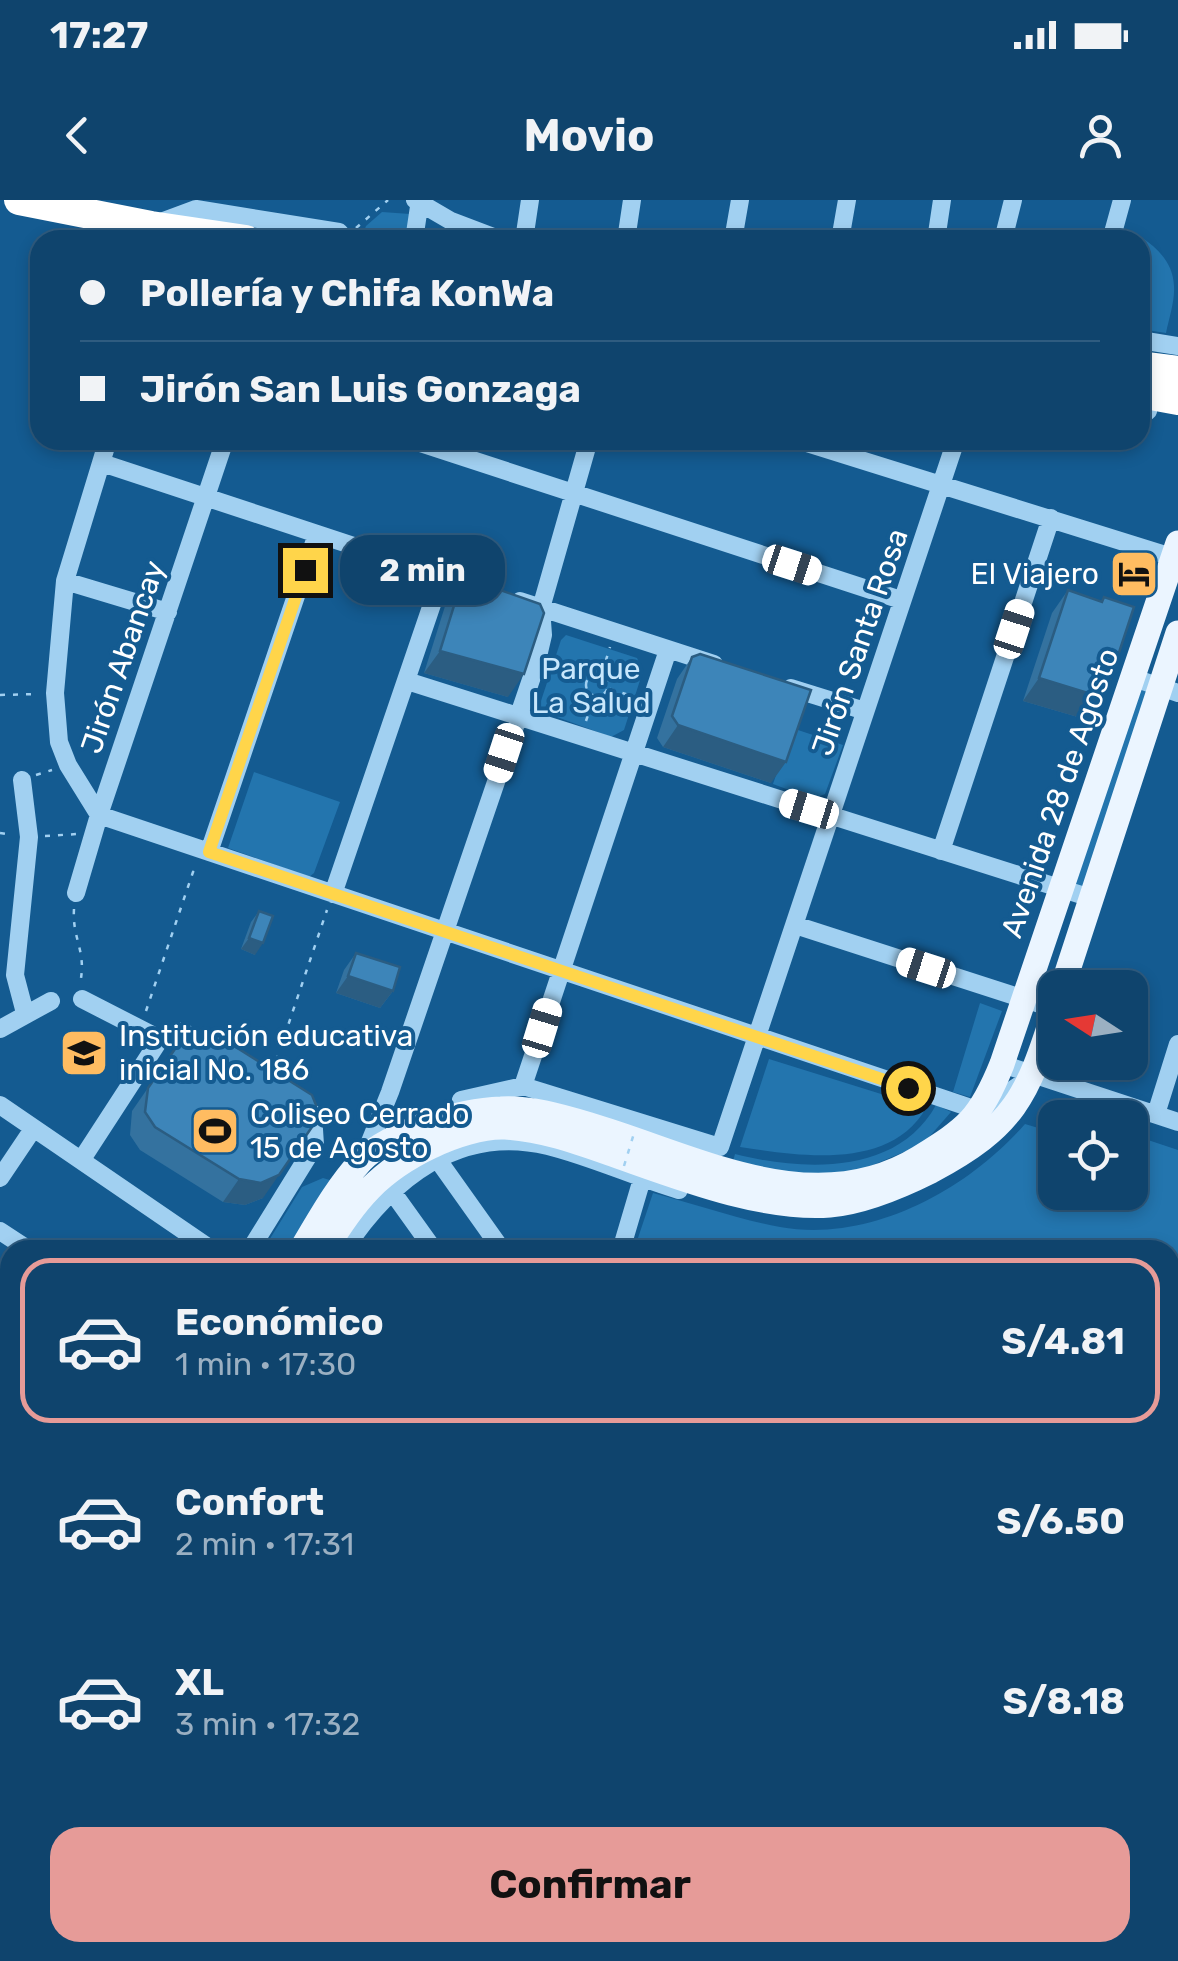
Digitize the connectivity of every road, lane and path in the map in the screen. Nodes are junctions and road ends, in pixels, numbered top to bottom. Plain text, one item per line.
1 (19, 200) edge
2 (388, 200) edge
3 (530, 200) edge
4 (632, 200) edge
5 (740, 200) edge
6 (847, 200) edge
7 (942, 200) edge
8 (1013, 200) edge
9 (1122, 200) edge
10 (418, 201) edge
11 (194, 204) edge
12 (151, 230) edge
13 (167, 230) edge
14 (314, 230) edge
15 (354, 230) edge
16 (415, 230) edge
17 (475, 230) edge
18 (526, 230) edge
19 (628, 230) edge
20 (735, 230) edge
21 (842, 230) edge
22 (938, 230) edge
23 (1005, 230) edge
24 (1114, 230) edge
25 (1150, 342) edge
26 (1178, 346) edge
27 (1150, 367) edge
28 (1178, 371) edge
29 (1178, 388) edge
30 (1150, 396) edge
31 (1150, 398) edge
32 (1178, 400) edge
33 (105, 450) edge
34 (222, 450) edge
35 (441, 450) edge
36 (587, 450) edge
37 (829, 450) edge
38 (953, 450) edge
39 (102, 463) junction
40 (943, 486) junction
41 (575, 496) junction
42 (206, 499) junction
43 (1051, 518) junction
44 (317, 534) junction
45 (1176, 553) edge
46 (442, 575) junction
47 (65, 582) junction
48 (901, 600) junction
49 (541, 608) junction
50 (168, 612) junction
51 (615, 632) junction
52 (1178, 633) edge
53 (668, 650) junction
54 (536, 665) junction
55 (740, 672) edge
56 (601, 674) junction
57 (1134, 678) junction
58 (406, 681) junction
59 (587, 682) junction
60 (776, 683) edge
61 (608, 689) junction
62 (1169, 690) edge
63 (55, 694) junction
64 (0, 695) edge
65 (594, 696) junction
66 (652, 702) junction
67 (864, 711) junction
68 (517, 716) junction
69 (582, 737) junction
70 (634, 754) junction
71 (68, 765) junction
72 (22, 780) joint
73 (830, 816) junction
74 (96, 824) junction
75 (29, 837) junction
76 (941, 851) junction
77 (209, 852) junction
78 (1061, 889) junction
79 (76, 893) joint
80 (333, 894) junction
81 (1091, 898) junction
82 (795, 926) junction
83 (445, 932) junction
84 (560, 970) junction
85 (1068, 970) edge
86 (82, 999) dead end
87 (1024, 999) junction
88 (51, 1001) joint
89 (1038, 1004) edge
90 (145, 1009) dead end
91 (26, 1013) junction
92 (0, 1029) edge
93 (756, 1036) junction
94 (160, 1038) junction
95 (1178, 1044) edge
96 (225, 1058) edge
97 (1038, 1063) edge
98 (1002, 1064) junction
99 (1034, 1076) junction
100 (268, 1085) joint
101 (524, 1086) junction
102 (460, 1100) dead end
103 (0, 1105) edge
104 (980, 1112) junction
105 (1156, 1114) junction
106 (1178, 1122) edge
107 (33, 1129) junction
108 (635, 1130) dead end
109 (362, 1159) junction
110 (82, 1160) junction
111 (438, 1160) junction
112 (624, 1166) dead end
113 (0, 1178) edge
114 (642, 1179) junction
115 (390, 1190) junction
116 (810, 1204) junction
117 (198, 1240) edge
118 (256, 1240) edge
119 (333, 1240) edge
120 (334, 1240) edge
121 (336, 1240) edge
122 (427, 1240) edge
123 (495, 1240) edge
124 (623, 1240) edge

1 - 12 highway
2 - 15 path
3 - 18 street
4 - 19 street
5 - 20 street
6 - 21 street
7 - 22 street
8 - 23 street
9 - 24 street
10 - 16 street
10 - 17 street
11 - 13 street
11 - 14 street
25 - 26 street
27 - 28 highway
29 - 30 highway
31 - 32 highway
33 - 39 street
34 - 42 street, Jirón Abancay
35 - 41 street
36 - 41 street
37 - 40 street
38 - 40 street, Jirón Santa Rosa
39 - 42 street
39 - 47 street
40 - 43 street
40 - 48 street, Jirón Santa Rosa
41 - 48 street
41 - 49 street
42 - 44 street
42 - 50 street, Jirón Abancay
43 - 45 street
43 - 76 street
44 - 46 street
44 - 77 street
45 - 57 main road, Avenida 28 de Agosto
46 - 49 street
46 - 58 street
47 - 50 street
47 - 63 street
48 - 67 street, Jirón Santa Rosa
49 - 51 street
49 - 54 street
50 - 74 street, Jirón Abancay
51 - 53 street
51 - 56 path
52 - 62 main road, Avenida 28 de Agosto
53 - 55 street
53 - 66 street
54 - 59 path
54 - 68 street
56 - 59 path
56 - 61 path
57 - 62 street
57 - 78 main road, Avenida 28 de Agosto
58 - 68 street
58 - 80 street
59 - 65 path
60 - 67 street
61 - 65 path
61 - 66 path
62 - 81 main road, Avenida 28 de Agosto
63 - 64 path
63 - 71 street
65 - 69 path
66 - 70 street
67 - 73 street, Jirón Santa Rosa
68 - 69 street
68 - 83 street
69 - 70 street
70 - 73 street
70 - 84 street
71 - 72 path
71 - 74 street
72 - 75 street
73 - 76 street
73 - 82 street, Jirón Santa Rosa
74 - 75 path
74 - 77 street
74 - 79 street, Jirón Abancay
75 - 91 street
76 - 78 street
77 - 80 street
77 - 90 path
78 - 81 street
78 - 87 main road, Avenida 28 de Agosto
79 - 88 path
80 - 83 street
80 - 100 path
81 - 85 main road, Avenida 28 de Agosto
82 - 87 street
82 - 93 street, Jirón Santa Rosa
83 - 84 street
83 - 109 street
84 - 93 street
84 - 101 street
86 - 94 street
87 - 89 street
87 - 98 main road, Avenida 28 de Agosto
88 - 91 street
91 - 92 street
93 - 101 street, Jirón Santa Rosa
93 - 104 street
94 - 96 street
94 - 110 street
95 - 105 street
97 - 99 main road
98 - 99 street
98 - 104 main road, Avenida 28 de Agosto
99 - 104 street
99 - 105 street
99 - 116 main road
100 - 118 street
101 - 102 street
103 - 107 street
104 - 109 main road
105 - 106 street
107 - 110 street
107 - 113 street
108 - 112 path, bridge
109 - 119 main road
110 - 117 street
111 - 114 street
111 - 115 street
111 - 123 street
114 - 116 street
114 - 124 street
115 - 121 street
115 - 122 street
116 - 120 main road

